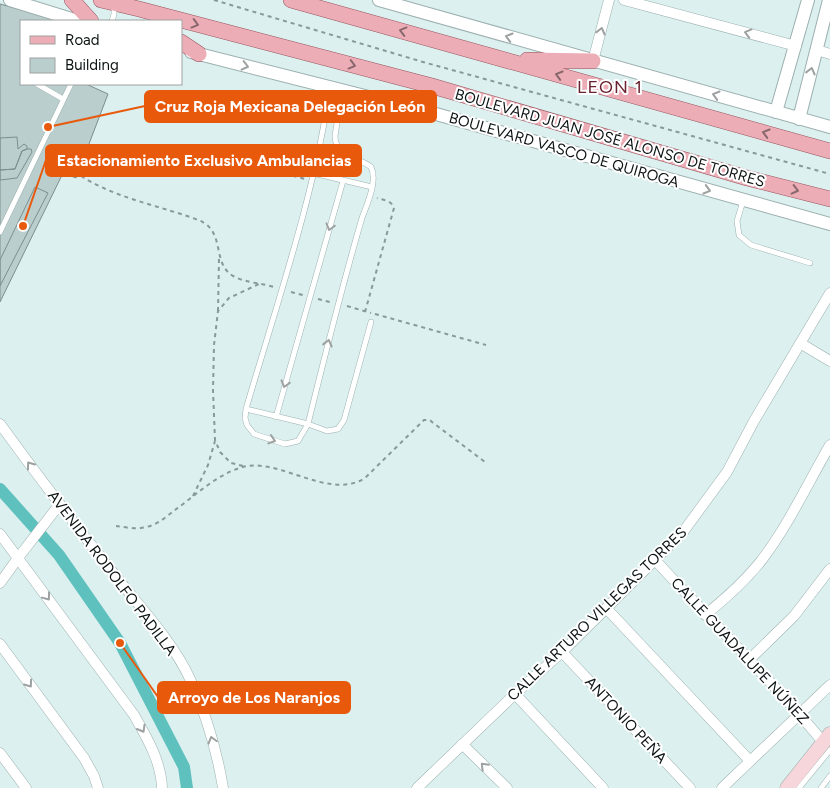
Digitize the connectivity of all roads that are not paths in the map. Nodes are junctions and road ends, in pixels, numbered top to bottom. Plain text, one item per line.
1 (10, 0) edge
2 (72, 0) edge
3 (292, 0) edge
4 (379, 0) edge
5 (609, 0) edge
6 (624, 0) edge
7 (808, 0) edge
8 (829, 0) edge
9 (110, 1) edge
10 (405, 3) edge
11 (139, 8) junction
12 (75, 20) edge
13 (90, 20) edge
14 (112, 20) edge
15 (152, 20) edge
16 (182, 43) edge
17 (796, 46) junction
18 (182, 50) edge
19 (817, 50) junction
20 (199, 54) junction
21 (830, 54) edge
22 (506, 60) junction
23 (593, 61) junction
24 (71, 85) edge
25 (43, 86) edge
26 (336, 89) junction
27 (63, 99) junction
28 (776, 112) junction
29 (799, 119) junction
30 (830, 127) edge
31 (830, 151) edge
32 (353, 159) junction
33 (316, 164) junction
34 (313, 173) junction
35 (343, 180) junction
36 (372, 187) junction
37 (830, 199) edge
38 (743, 200) junction
39 (830, 224) edge
40 (0, 232) edge
41 (810, 263) dead end
42 (830, 293) edge
43 (371, 322) dead end
44 (800, 343) junction
45 (830, 361) edge
46 (246, 409) junction
47 (276, 418) junction
48 (0, 424) edge
49 (308, 424) junction
50 (830, 445) edge
51 (59, 505) junction
52 (0, 534) edge
53 (18, 558) junction
54 (655, 560) junction
55 (830, 569) edge
56 (0, 583) edge
57 (607, 609) junction
58 (705, 615) junction
59 (0, 644) edge
60 (562, 652) junction
61 (749, 660) junction
62 (830, 685) edge
63 (515, 694) junction
64 (800, 713) junction
65 (828, 742) edge
66 (462, 744) junction
67 (0, 753) edge
68 (750, 761) junction
69 (830, 776) edge
70 (26, 788) edge
71 (98, 788) edge
72 (162, 788) edge
73 (222, 788) edge
74 (417, 788) edge
75 (506, 788) edge
76 (603, 788) edge
77 (690, 788) edge
78 (722, 788) edge
79 (788, 788) edge
80 (799, 788) edge
81 (821, 788) edge

1 - 12 street
2 - 13 main road
22 -> 3 main road
4 - 10 street
23 -> 5 street
17 -> 6 street
7 - 17 street
8 - 19 street
9 - 11 main road, BOULEVARD JUAN JOSÉ ALONSO DE TORRES
9 - 14 lane
23 -> 10 street
11 - 15 main road
11 -> 37 main road, BOULEVARD JUAN JOSÉ ALONSO DE TORRES
16 - 20 main road
17 - 28 street
18 - 20 street, BOULEVARD VASCO DE QUIROGA
19 - 21 street
29 -> 19 street
20 -> 26 street, BOULEVARD VASCO DE QUIROGA
22 - 23 main road
31 -> 22 main road
28 -> 23 street
24 - 27 lane
25 - 27 lane
26 - 32 lane
26 - 33 lane
26 -> 38 street, BOULEVARD VASCO DE QUIROGA
27 - 40 lane
28 - 29 street
29 - 30 street
32 - 33 lane
32 - 36 lane
33 - 34 lane
34 - 35 lane
34 - 46 lane
35 - 36 lane
35 -> 47 lane
49 -> 36 lane
38 - 39 street, BOULEVARD VASCO DE QUIROGA
38 - 41 lane
42 - 44 street, CALLE ARTURO VILLEGAS TORRES
43 - 49 lane
44 - 45 street
44 - 54 street, CALLE ARTURO VILLEGAS TORRES
46 - 47 lane
46 -> 49 lane
47 - 49 lane
51 -> 48 street, AVENIDA RODOLFO PADILLA
50 - 58 street
51 - 53 street
73 -> 51 street, AVENIDA RODOLFO PADILLA
52 - 53 street
53 - 56 street
53 -> 72 street
54 - 57 street, CALLE ARTURO VILLEGAS TORRES
54 - 58 street, CALLE GUADALUPE NÚÑEZ
55 - 61 street
57 - 60 street, CALLE ARTURO VILLEGAS TORRES
57 - 68 street
58 - 61 street, CALLE GUADALUPE NÚÑEZ
59 -> 71 street
60 - 63 street, CALLE ARTURO VILLEGAS TORRES
60 - 77 street, ANTONIO PEÑA
61 - 64 street, CALLE GUADALUPE NÚÑEZ
62 - 64 street
63 - 66 street, CALLE ARTURO VILLEGAS TORRES
63 - 76 street
64 - 65 street, CALLE GUADALUPE NÚÑEZ
64 - 68 street
65 - 79 main road
65 - 80 lane
66 - 74 street, CALLE ARTURO VILLEGAS TORRES
75 -> 66 street
67 - 70 street
68 - 78 street
69 - 81 lane

